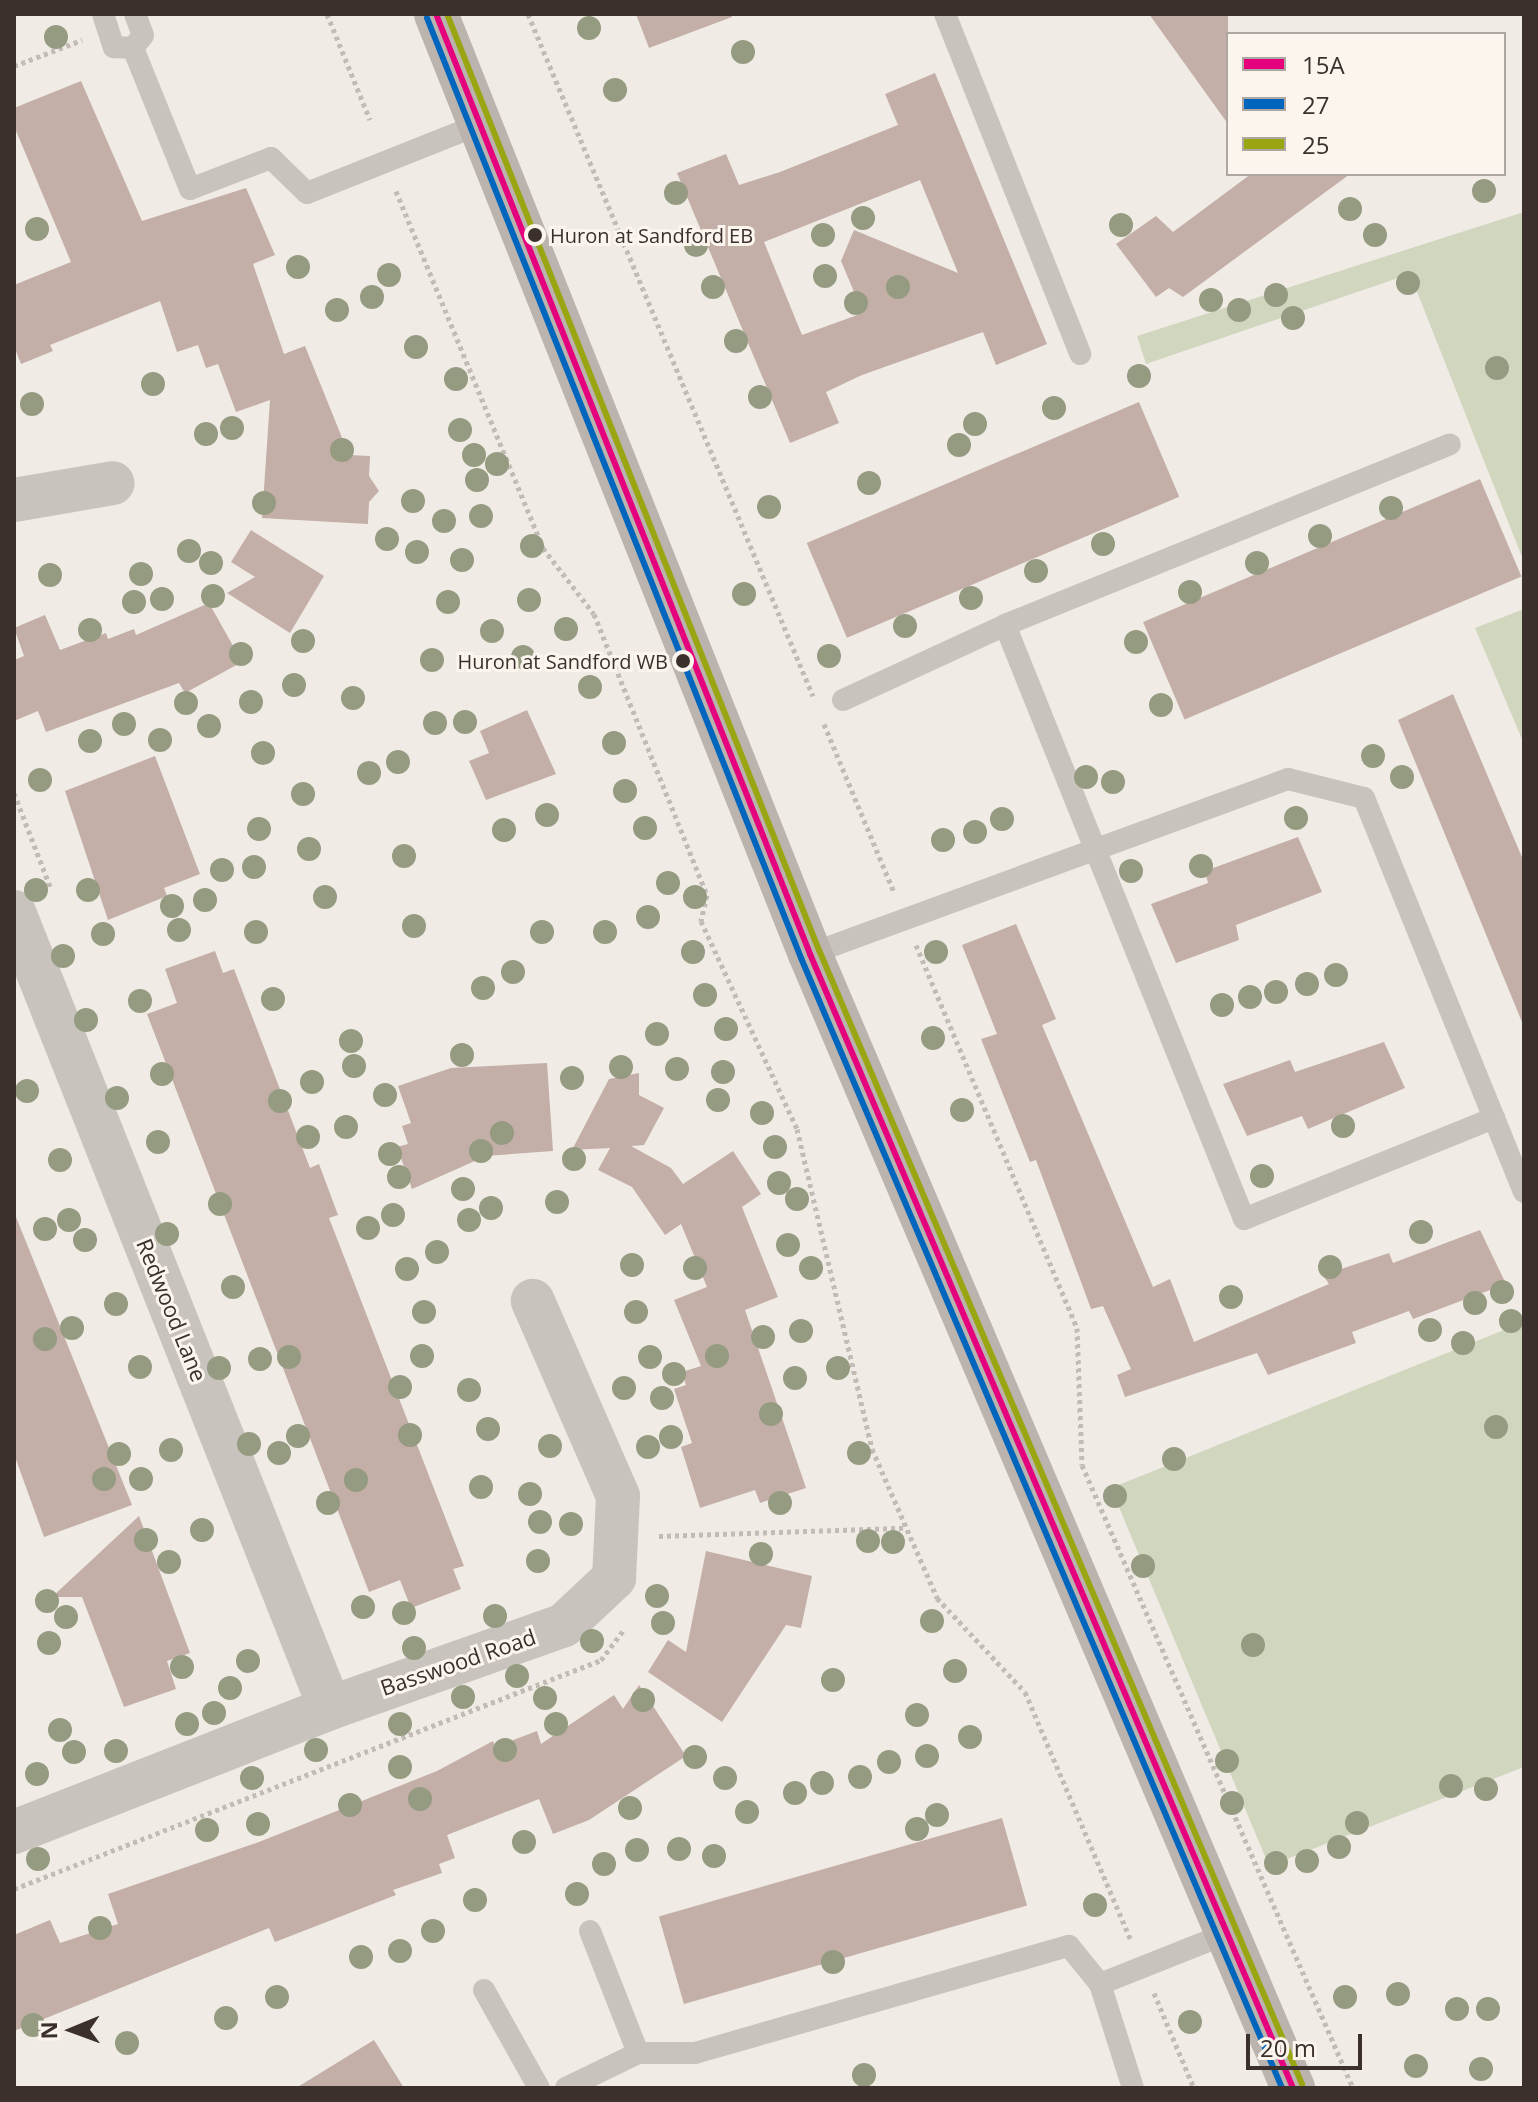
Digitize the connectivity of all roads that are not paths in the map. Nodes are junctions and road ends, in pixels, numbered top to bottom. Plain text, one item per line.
1 (103, 14) edge
2 (135, 14) edge
3 (436, 14) edge
4 (945, 14) edge
5 (133, 48) junction
6 (480, 124) junction
7 (1080, 354) dead end
8 (1450, 444) dead end
9 (113, 483) dead end
10 (14, 500) edge
11 (1005, 625) junction
12 (843, 700) dead end
13 (1098, 851) junction
14 (14, 912) edge
15 (810, 954) junction
16 (1494, 1118) junction
17 (1524, 1192) edge
18 (533, 1301) dead end
19 (330, 1708) junction
20 (14, 1832) edge
21 (590, 1931) dead end
22 (1228, 1933) junction
23 (1100, 1984) junction
24 (484, 1990) dead end
25 (638, 2053) junction
26 (539, 2088) edge
27 (566, 2088) edge
28 (1133, 2088) edge
29 (1293, 2088) edge

1 - 5 lane
2 - 5 lane
3 - 6 main road
4 - 7 lane
5 - 6 lane
6 - 15 main road
8 - 11 lane
9 - 10 street
11 - 12 lane
11 - 13 lane
13 - 15 lane
13 - 16 lane
13 - 16 lane
14 - 19 street, Redwood Lane
15 - 22 main road
16 - 17 lane
18 - 19 street, Basswood Road
19 - 20 street, Basswood Road
21 - 25 lane
22 - 23 lane
22 - 29 main road
23 - 25 lane
23 - 28 lane
24 - 26 lane
25 - 27 lane

